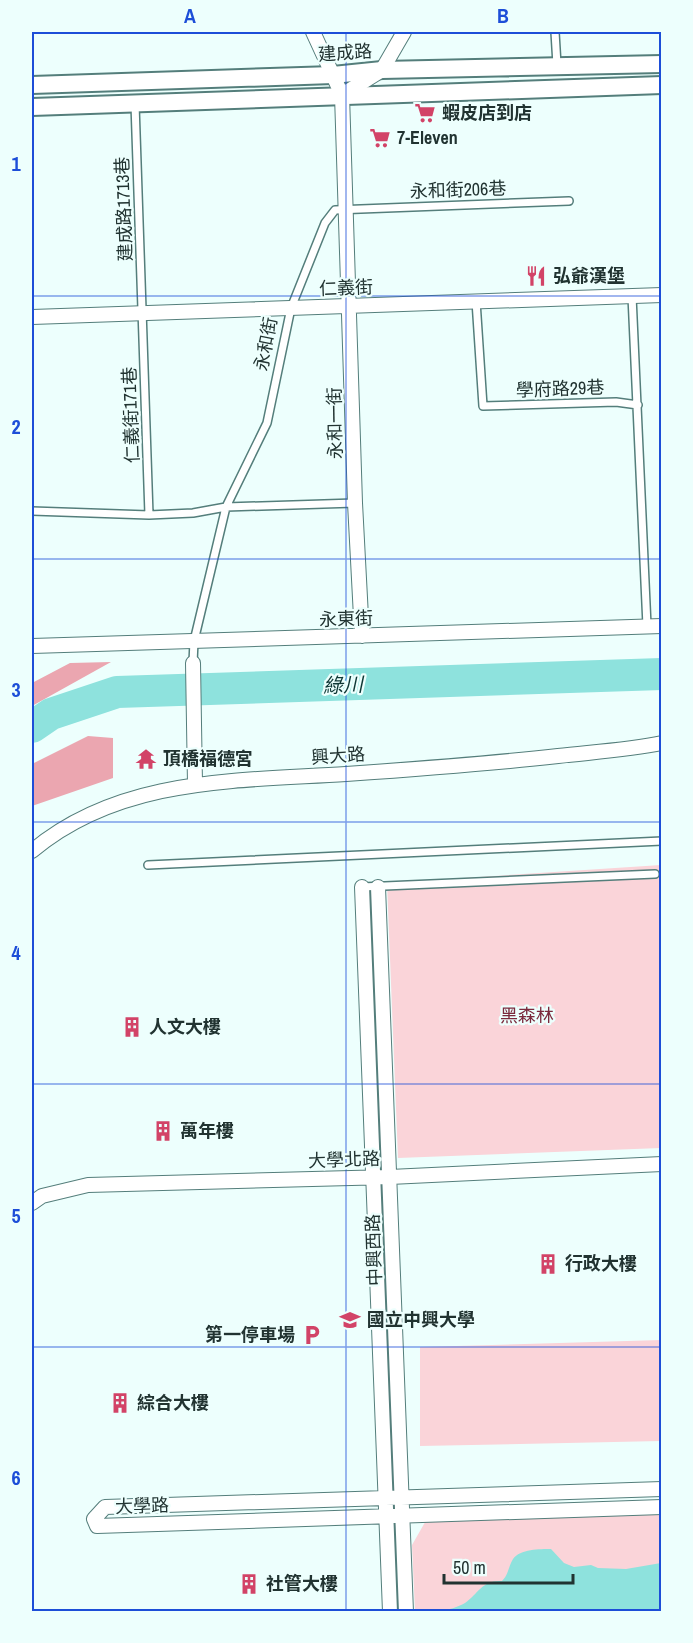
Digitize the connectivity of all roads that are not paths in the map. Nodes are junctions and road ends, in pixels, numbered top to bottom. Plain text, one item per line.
1 (313, 32) edge
2 (404, 32) edge
3 (555, 32) edge
4 (662, 64) edge
5 (557, 67) junction
6 (382, 70) junction
7 (333, 75) junction
8 (32, 85) edge
9 (662, 85) edge
10 (342, 95) junction
11 (135, 103) junction
12 (32, 106) edge
13 (569, 201) dead end
14 (347, 209) junction
15 (662, 295) edge
16 (632, 296) junction
17 (476, 302) junction
18 (351, 306) junction
19 (291, 308) junction
20 (143, 313) junction
21 (32, 317) edge
22 (638, 405) junction
23 (355, 503) junction
24 (226, 507) junction
25 (32, 511) edge
26 (149, 515) junction
27 (654, 626) edge
28 (362, 636) junction
29 (194, 641) junction
30 (32, 646) edge
31 (193, 663) joint
32 (662, 743) edge
33 (195, 784) junction
34 (662, 841) edge
35 (32, 852) edge
36 (148, 865) dead end
37 (655, 874) dead end
38 (362, 887) joint
39 (378, 887) junction
40 (662, 1164) edge
41 (373, 1177) junction
42 (390, 1177) junction
43 (32, 1203) edge
44 (662, 1489) edge
45 (402, 1497) junction
46 (386, 1498) junction
47 (662, 1507) edge
48 (386, 1516) junction
49 (403, 1516) junction
50 (390, 1611) edge
51 (406, 1611) edge

1 - 7 street
2 - 6 street
3 - 5 lane
4 - 5 street, 建成路
5 - 6 street, 建成路
6 - 7 street, 建成路
6 - 10 street
7 - 8 street, 建成路
7 - 10 street
9 - 10 street
10 - 11 street
10 - 14 street
11 - 12 street
11 - 20 lane, 建成路1713巷
13 - 14 lane, 永和街206巷
14 - 18 street, 永和一街
14 - 19 lane, 永和街
15 - 16 street, 仁義街
16 - 17 street, 仁義街
16 - 22 lane
17 - 18 street, 仁義街
17 - 22 lane, 學府路29巷
18 - 19 street, 仁義街
18 - 23 street, 永和一街
19 - 20 street, 仁義街
19 - 24 lane, 永和街
20 - 21 street, 仁義街
20 - 26 lane, 仁義街171巷
22 - 27 lane
23 - 24 lane
23 - 28 street, 永和一街
24 - 26 lane
24 - 29 lane, 永和街
25 - 26 lane
27 - 28 street, 永東街
28 - 29 street, 永東街
29 - 30 street, 永東街
29 - 31 lane, 永和街
31 - 33 street
32 - 33 street, 興大路
33 - 35 street, 興大路
34 - 36 lane
37 - 39 lane
38 - 39 lane
38 - 41 street, 中興西路
39 - 42 street, 中興西路
40 - 42 street, 大學北路
41 - 42 street, 大學北路
41 - 43 street, 大學北路
41 - 46 street, 中興西路
42 - 45 street, 中興西路
44 - 45 street, 大學路
45 - 46 street, 大學路
45 - 49 street, 中興西路
46 - 48 street, 中興西路
46 - 48 street, 大學路
47 - 49 street, 大學路
48 - 49 street, 大學路
48 - 50 street, 中興西路
49 - 51 street, 中興西路

